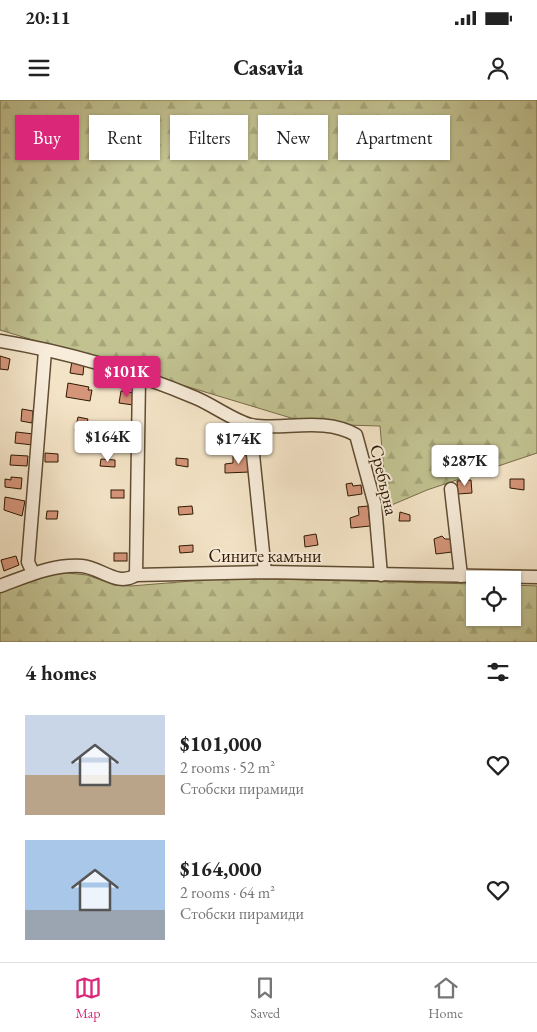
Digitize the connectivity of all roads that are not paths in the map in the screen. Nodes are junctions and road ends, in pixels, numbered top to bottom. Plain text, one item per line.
1 (0, 341) edge
2 (45, 351) junction
3 (139, 378) junction
4 (250, 425) junction
5 (451, 488) dead end
6 (265, 572) junction
7 (33, 573) junction
8 (136, 575) junction
9 (381, 575) junction
10 (461, 576) junction
11 (537, 577) edge
12 (0, 586) edge

1 - 2 street, Сребърна
2 - 3 street, Сребърна
2 - 7 street
3 - 4 street, Сребърна
3 - 8 street
4 - 6 street
4 - 9 street, Сребърна
5 - 10 street
6 - 8 street, Сините камъни
6 - 9 street, Сините камъни
7 - 8 street, Сините камъни
7 - 12 street, Сините камъни
9 - 10 street, Сините камъни
10 - 11 street, Сините камъни

